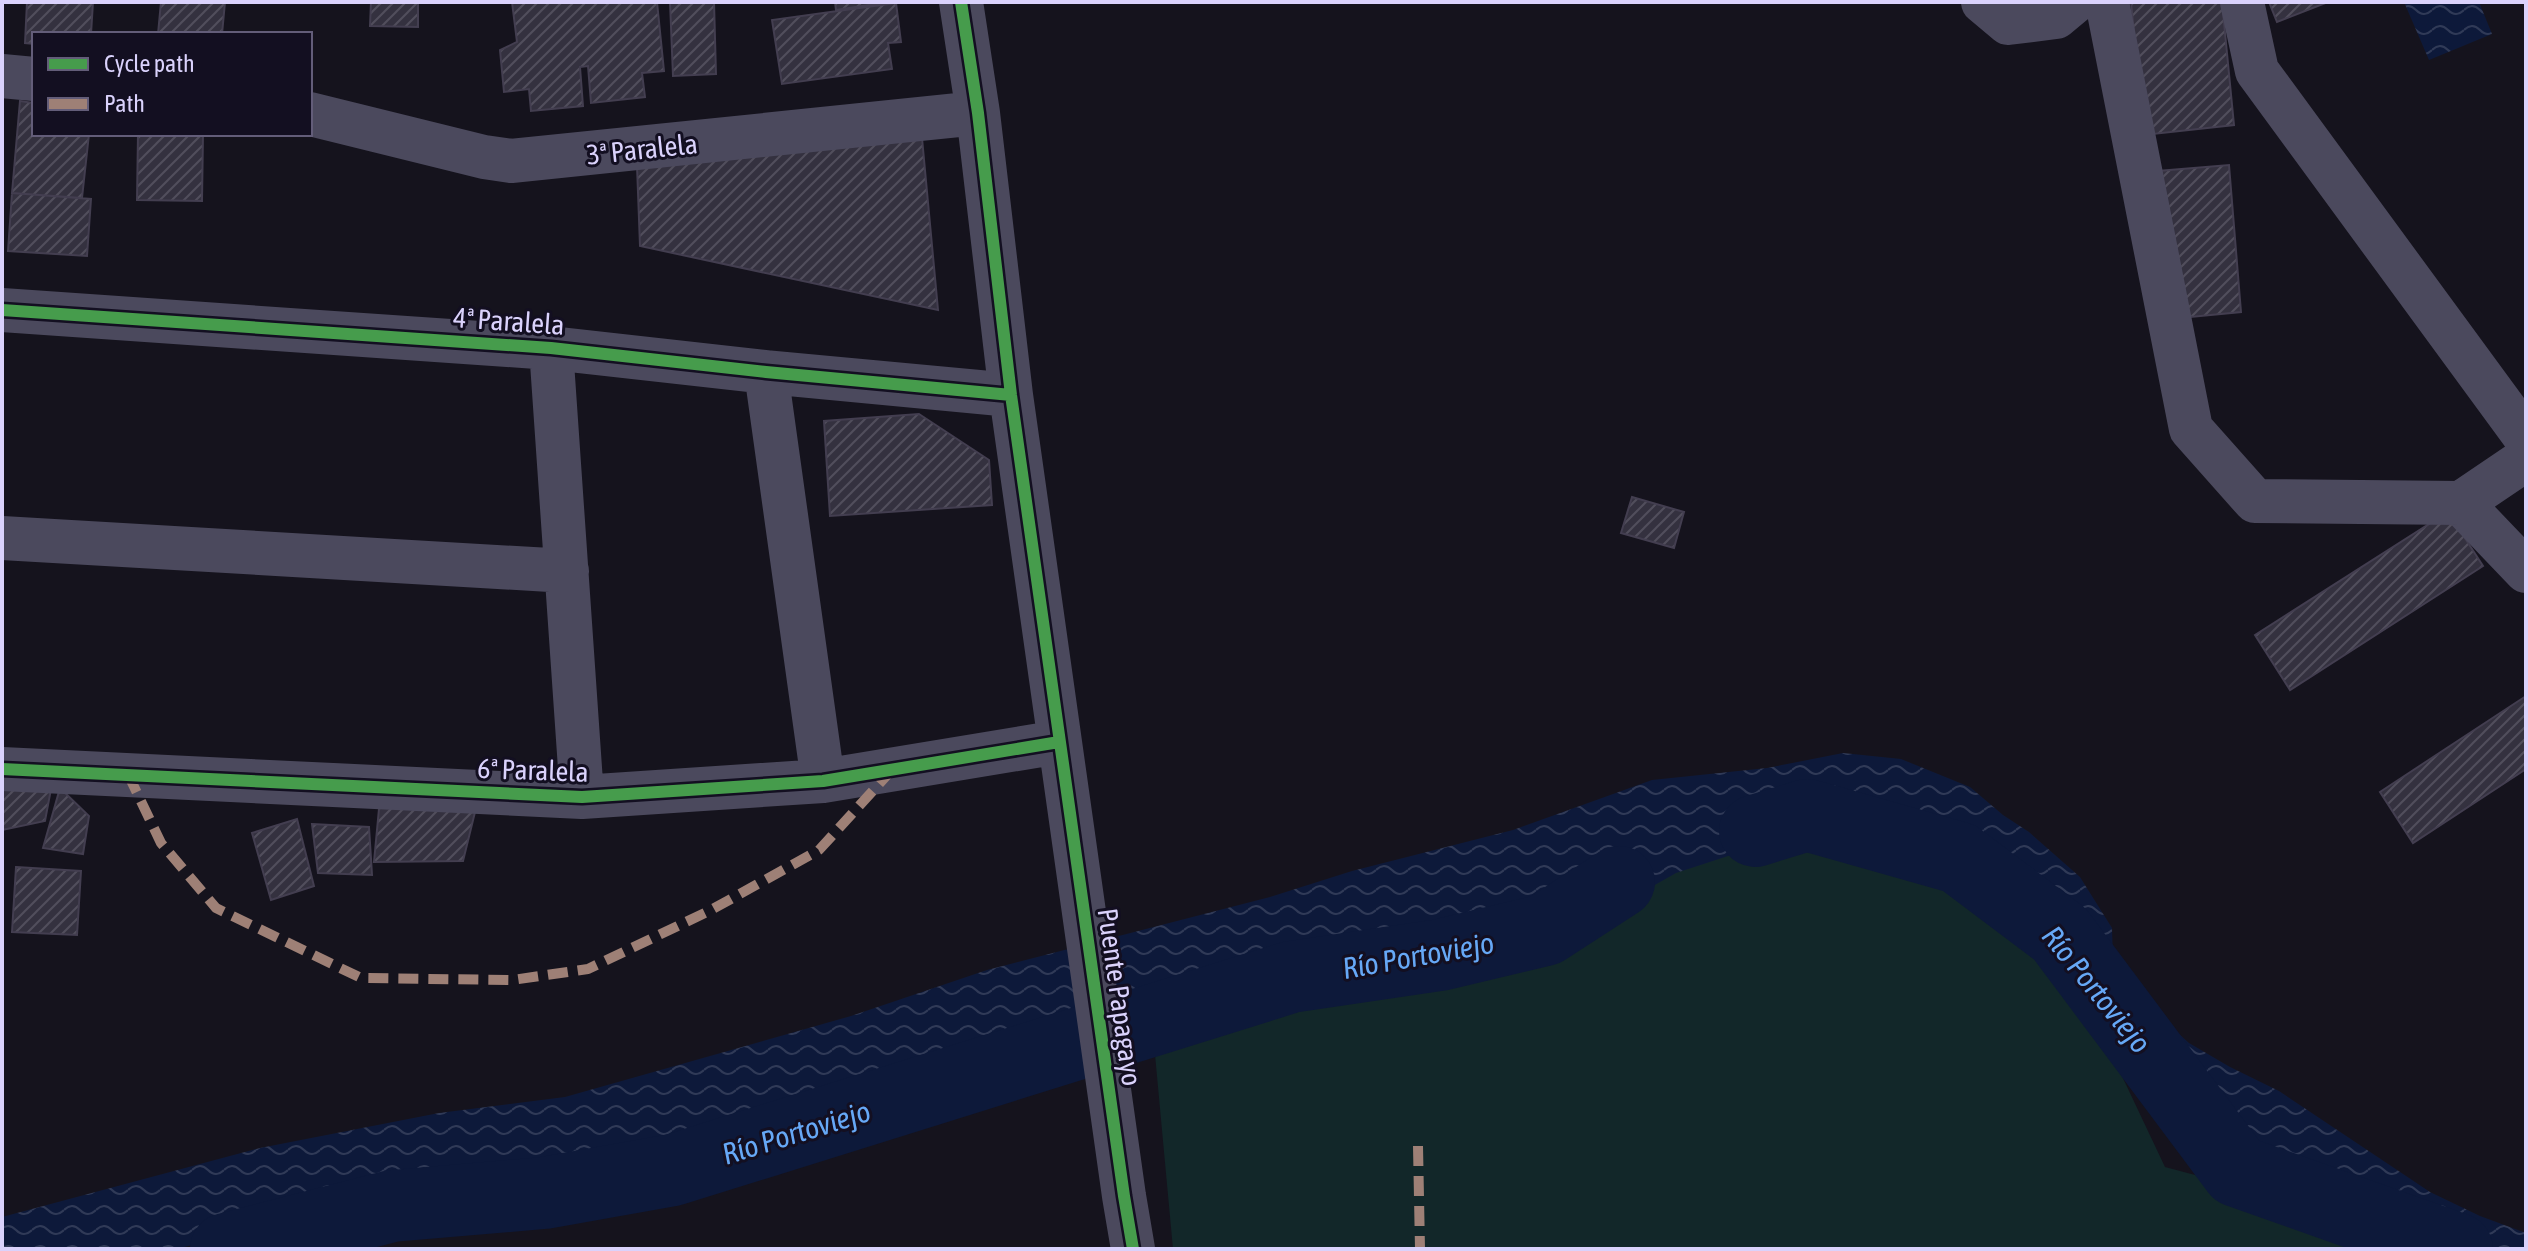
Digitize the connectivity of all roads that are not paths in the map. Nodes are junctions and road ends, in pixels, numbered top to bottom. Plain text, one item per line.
1 (961, 2) edge
2 (1983, 2) edge
3 (2074, 2) edge
4 (2107, 2) edge
5 (2242, 2) edge
6 (2, 76) edge
7 (32, 79) edge
8 (978, 113) junction
9 (312, 114) edge
10 (2, 310) edge
11 (551, 348) junction
12 (766, 372) junction
13 (1011, 395) junction
14 (2526, 438) edge
15 (2526, 459) edge
16 (2461, 503) junction
17 (2, 538) edge
18 (567, 571) junction
19 (2526, 571) edge
20 (1059, 742) junction
21 (2, 769) edge
22 (823, 781) junction
23 (582, 797) junction
24 (1133, 1249) edge

1 - 8 street, Puente Papagayo
2 - 3 street
4 - 16 street
5 - 14 street
6 - 7 street
8 - 9 street, 3ª Paralela
8 - 13 street, Puente Papagayo
10 - 11 street, 4ª Paralela
11 - 12 street, 4ª Paralela
11 - 18 street
12 - 13 street, 4ª Paralela
12 - 22 street
13 - 20 street, Puente Papagayo
15 - 16 street
16 - 19 street
17 - 18 street
18 - 23 street
20 - 22 street, 6ª Paralela
20 - 24 street, Puente Papagayo
21 - 23 street, 6ª Paralela
22 - 23 street, 6ª Paralela

